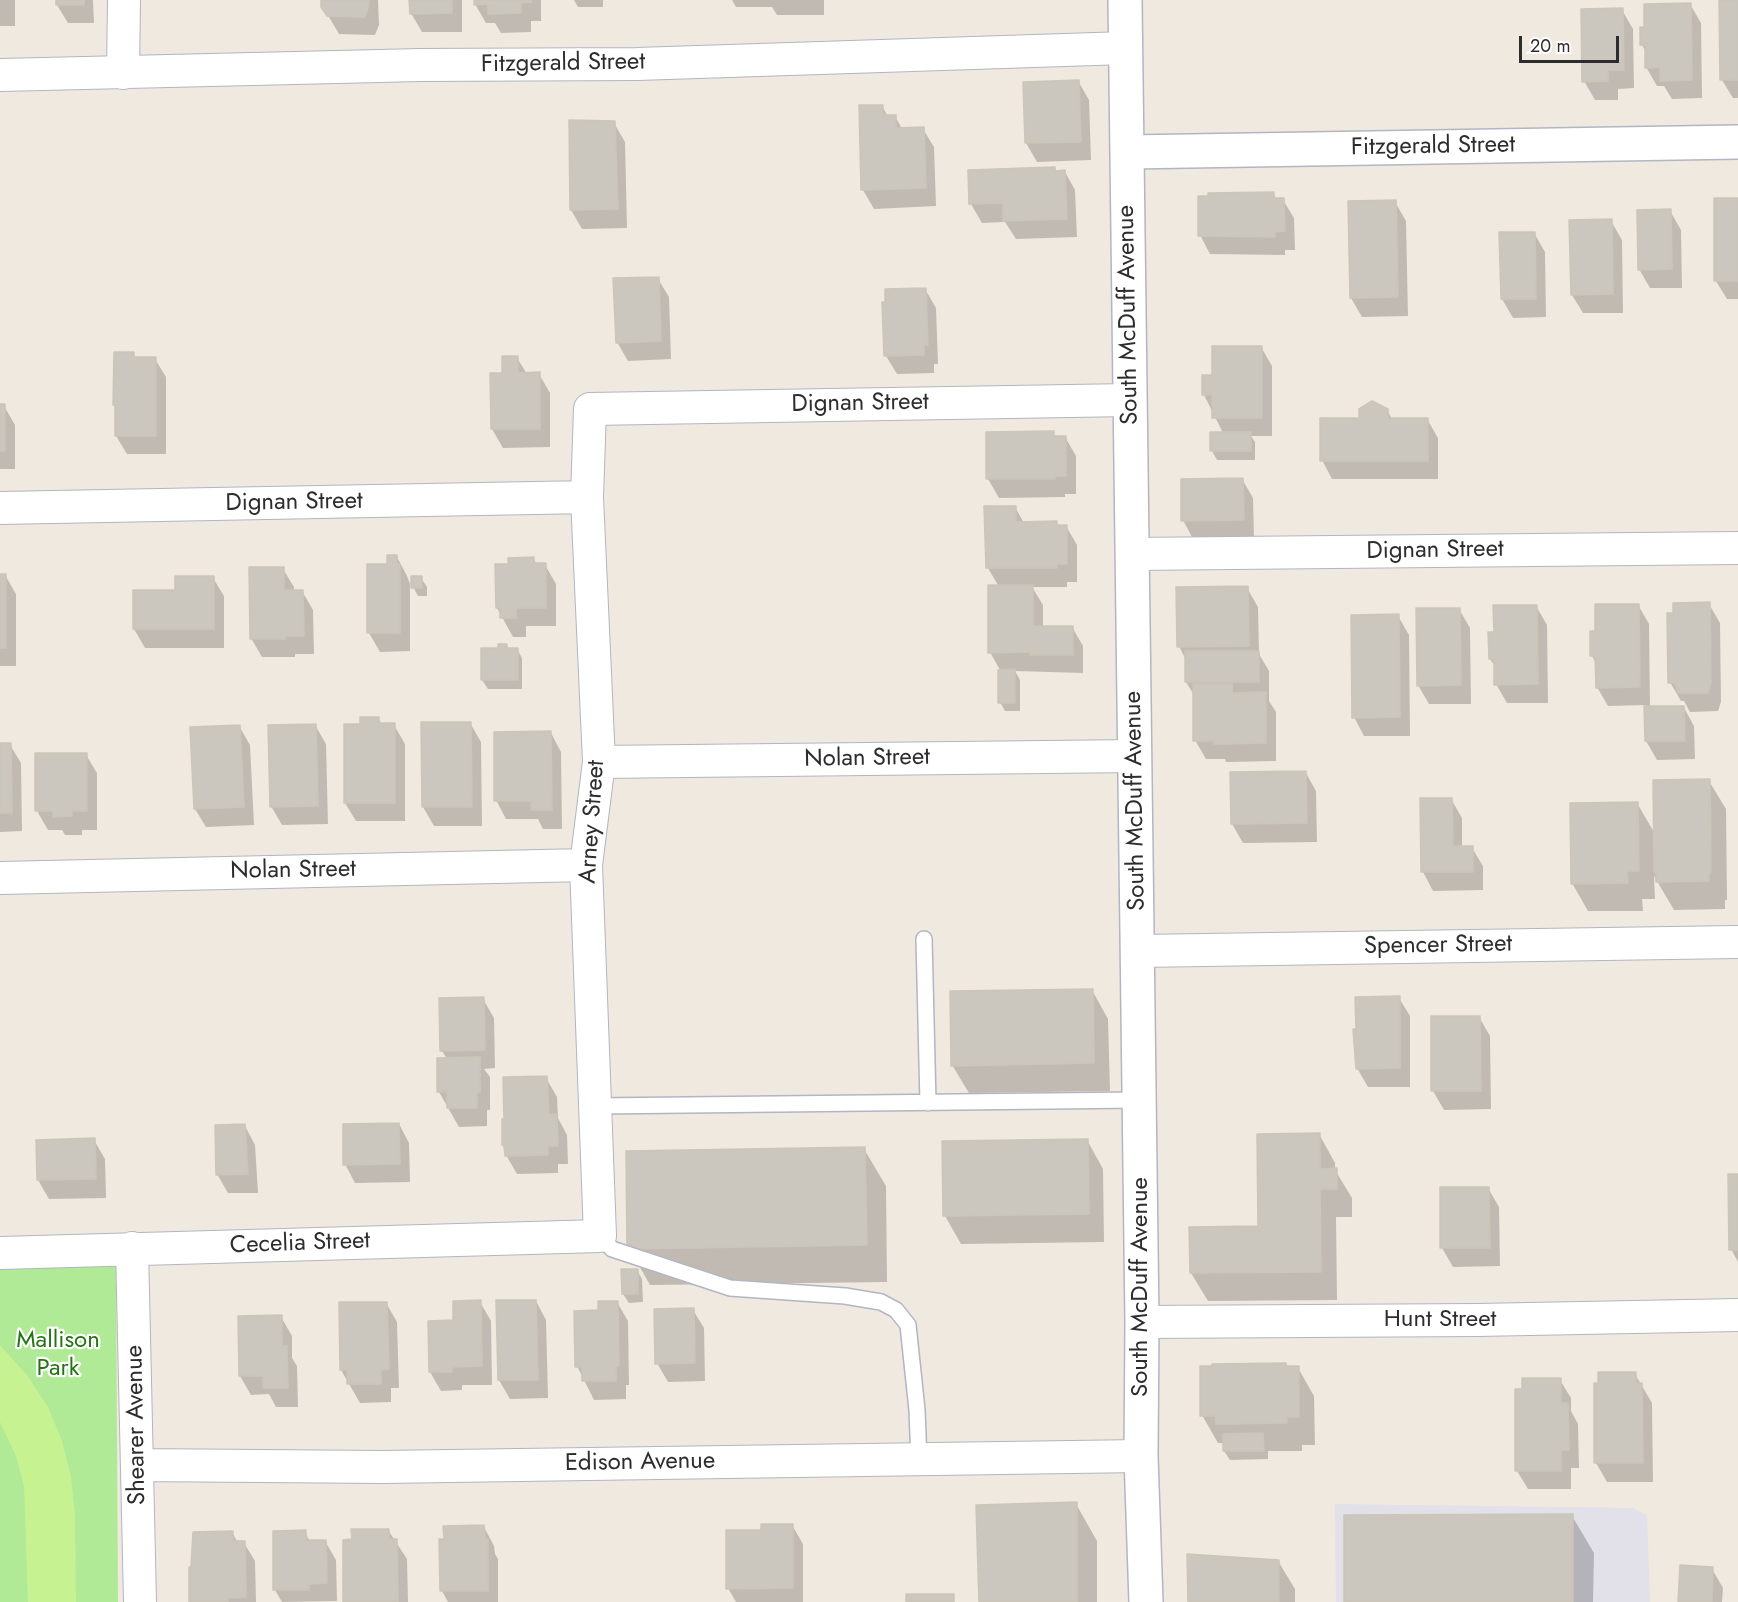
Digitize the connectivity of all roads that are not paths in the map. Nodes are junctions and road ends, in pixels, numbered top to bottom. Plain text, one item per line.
1 (124, 0) edge
2 (1125, 0) edge
3 (1126, 48) junction
4 (123, 73) junction
5 (0, 75) edge
6 (1738, 142) edge
7 (1128, 152) junction
8 (1130, 400) junction
9 (590, 409) joint
10 (587, 497) junction
11 (0, 508) edge
12 (1738, 549) edge
13 (1132, 554) junction
14 (1135, 756) junction
15 (598, 762) junction
16 (586, 865) junction
17 (0, 878) edge
18 (924, 939) dead end
19 (1738, 942) edge
20 (1138, 951) junction
21 (1139, 1100) junction
22 (928, 1102) junction
23 (596, 1106) junction
24 (600, 1236) junction
25 (132, 1248) junction
26 (0, 1252) edge
27 (1738, 1315) edge
28 (1142, 1322) junction
29 (1141, 1456) junction
30 (919, 1460) junction
31 (138, 1466) junction
32 (140, 1602) edge
33 (1146, 1602) edge

1 - 4 street
2 - 3 main road, South McDuff Avenue
3 - 4 street, Fitzgerald Street
3 - 7 main road, South McDuff Avenue
4 - 5 street, Fitzgerald Street
6 - 7 main road, Fitzgerald Street
7 - 8 main road, South McDuff Avenue
8 - 9 street, Dignan Street
8 - 13 main road, South McDuff Avenue
9 - 10 street, Arney Street
10 - 11 street, Dignan Street
10 - 15 street, Arney Street
12 - 13 street, Dignan Street
13 - 14 main road, South McDuff Avenue
14 - 15 street, Nolan Street
14 - 20 main road, South McDuff Avenue
15 - 16 street, Arney Street
16 - 17 street, Nolan Street
16 - 23 street, Arney Street
18 - 22 lane
19 - 20 street, Spencer Street
20 - 21 main road, South McDuff Avenue
21 - 22 lane
21 - 28 main road, South McDuff Avenue
22 - 23 lane
23 - 24 street, Arney Street
24 - 25 street, Cecelia Street
24 - 30 lane
25 - 26 street, Cecelia Street
25 - 31 street, Shearer Avenue
27 - 28 street, Hunt Street
28 - 29 main road, South McDuff Avenue
29 - 30 street, Edison Avenue
29 - 33 main road, South McDuff Avenue
30 - 31 street, Edison Avenue
31 - 32 street, Shearer Avenue

